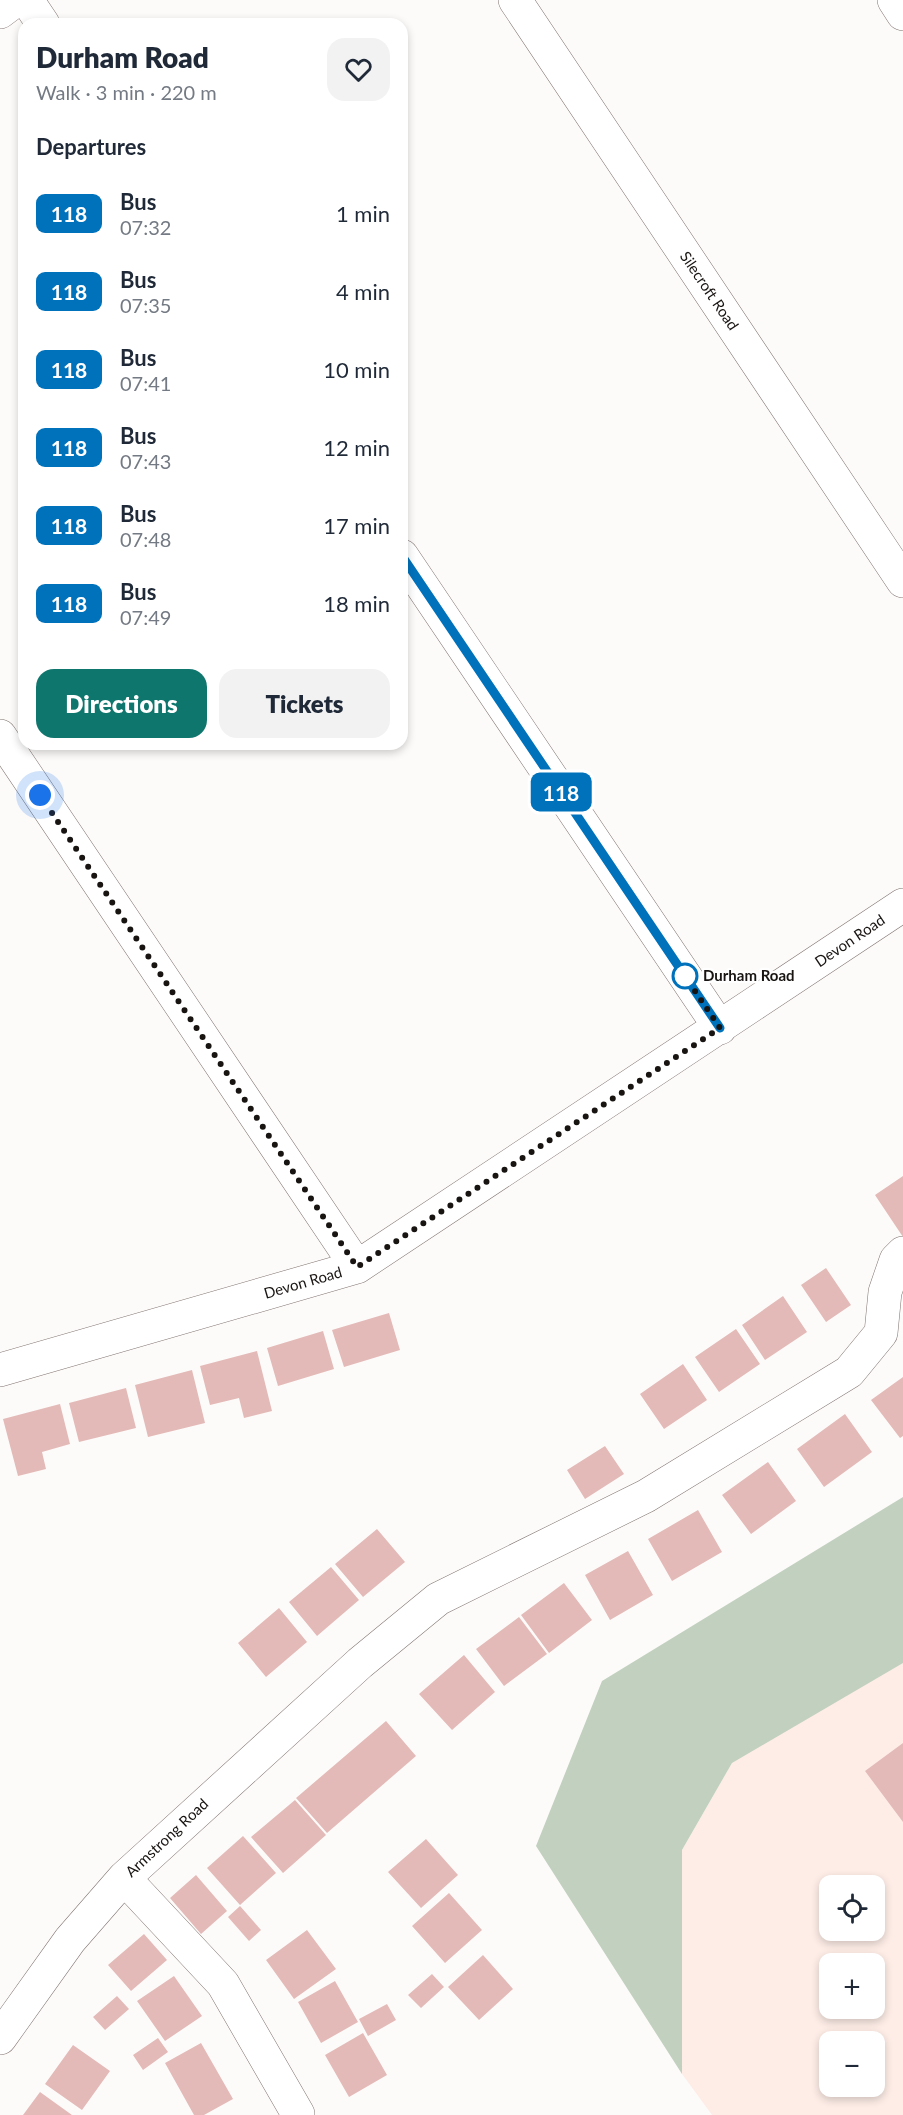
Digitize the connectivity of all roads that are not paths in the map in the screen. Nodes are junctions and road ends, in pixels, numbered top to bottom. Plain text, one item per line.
1 (16, 0) edge
2 (27, 0) edge
3 (515, 0) edge
4 (0, 12) edge
5 (39, 18) edge
6 (408, 565) edge
7 (903, 581) edge
8 (0, 736) edge
9 (903, 905) edge
10 (720, 1028) junction
11 (903, 1253) edge
12 (357, 1267) junction
13 (0, 1370) edge
14 (124, 1878) junction
15 (0, 2038) edge
16 (298, 2114) edge

1 - 4 street
2 - 5 street
3 - 7 street, Silecroft Road
6 - 10 street
8 - 12 street
9 - 10 street, Devon Road
10 - 12 street, Devon Road
11 - 14 street, Armstrong Road
12 - 13 street, Devon Road
14 - 15 street, Armstrong Road
14 - 16 street

